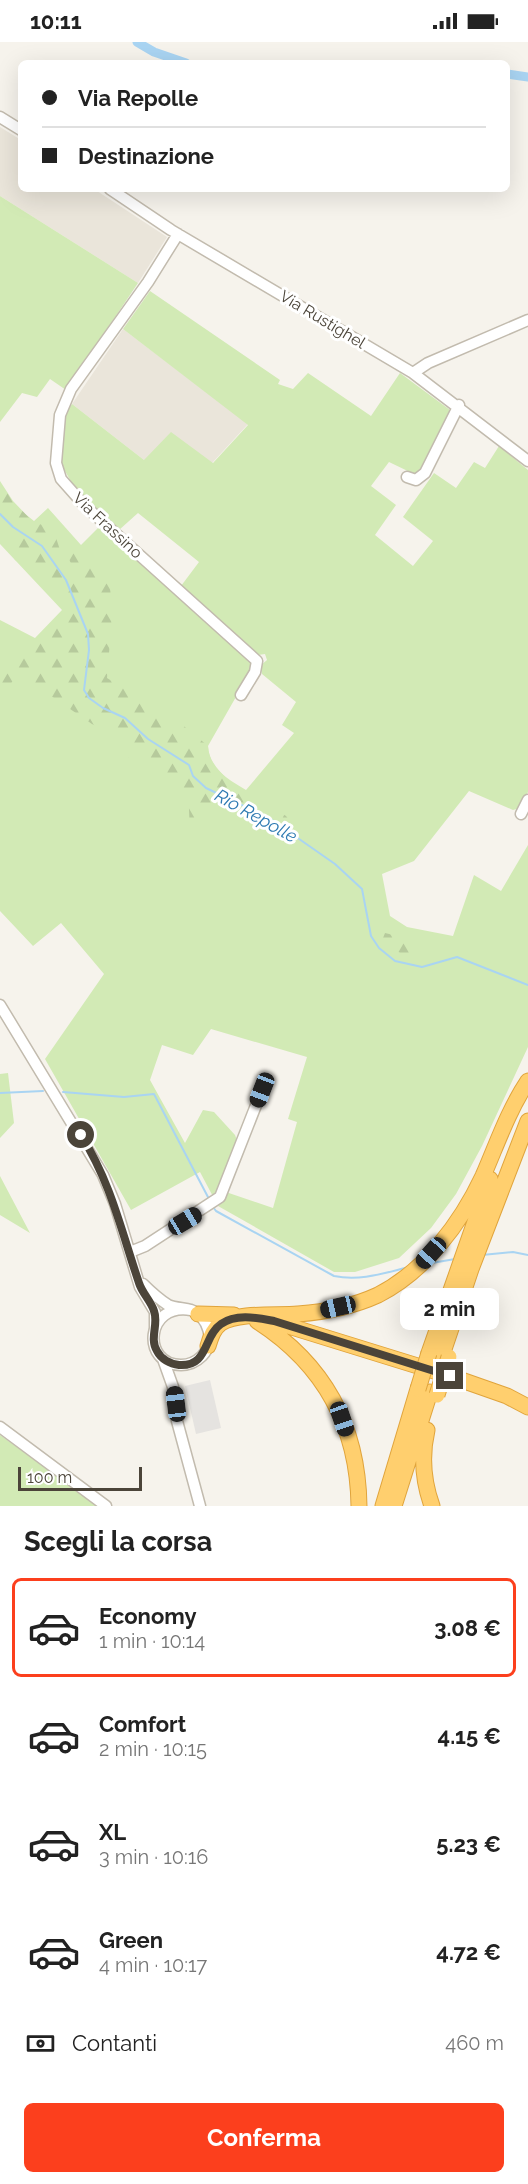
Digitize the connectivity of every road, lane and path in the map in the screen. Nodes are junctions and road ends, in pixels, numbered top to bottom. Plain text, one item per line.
1 (0, 117) edge
2 (18, 128) edge
3 (115, 192) edge
4 (178, 234) junction
5 (528, 320) edge
6 (413, 373) junction
7 (459, 405) junction
8 (528, 461) edge
9 (407, 477) dead end
10 (241, 695) dead end
11 (528, 800) edge
12 (521, 814) dead end
13 (0, 1005) edge
14 (528, 1081) edge
15 (528, 1088) edge
16 (262, 1090) dead end
17 (528, 1120) edge
18 (473, 1245) junction
19 (130, 1252) junction
20 (464, 1268) junction
21 (137, 1277) junction
22 (194, 1312) junction
23 (250, 1316) junction
24 (154, 1328) junction
25 (208, 1346) junction
26 (440, 1355) junction
27 (162, 1358) junction
28 (194, 1362) junction
29 (173, 1387) junction
30 (428, 1392) junction
31 (528, 1407) edge
32 (0, 1427) edge
33 (106, 1506) edge
34 (200, 1506) edge
35 (359, 1506) edge
36 (383, 1506) edge
37 (394, 1506) edge
38 (432, 1506) edge

1 - 2 street
3 - 4 street, Via Rustighel
4 - 6 street, Via Rustighel
4 - 10 street, Via Frassino
5 - 6 street
6 - 7 street, Via Rustighel
7 - 8 street, Via Rustighel
7 - 9 street
11 - 12 street
13 - 19 street
14 - 23 highway
15 - 18 highway
16 - 19 street
17 - 18 highway
18 - 20 highway
19 - 21 street
20 - 26 highway
20 - 26 highway
21 - 22 street
21 - 24 street
22 - 23 highway
22 - 24 street
22 - 25 street
23 - 25 highway
23 - 31 highway
23 - 35 highway
24 - 27 street
25 - 28 street
26 - 30 highway, bridge
27 - 28 street
27 - 29 street
28 - 29 street
29 - 34 street
30 - 36 highway
30 - 37 highway
30 - 38 highway
32 - 33 street

